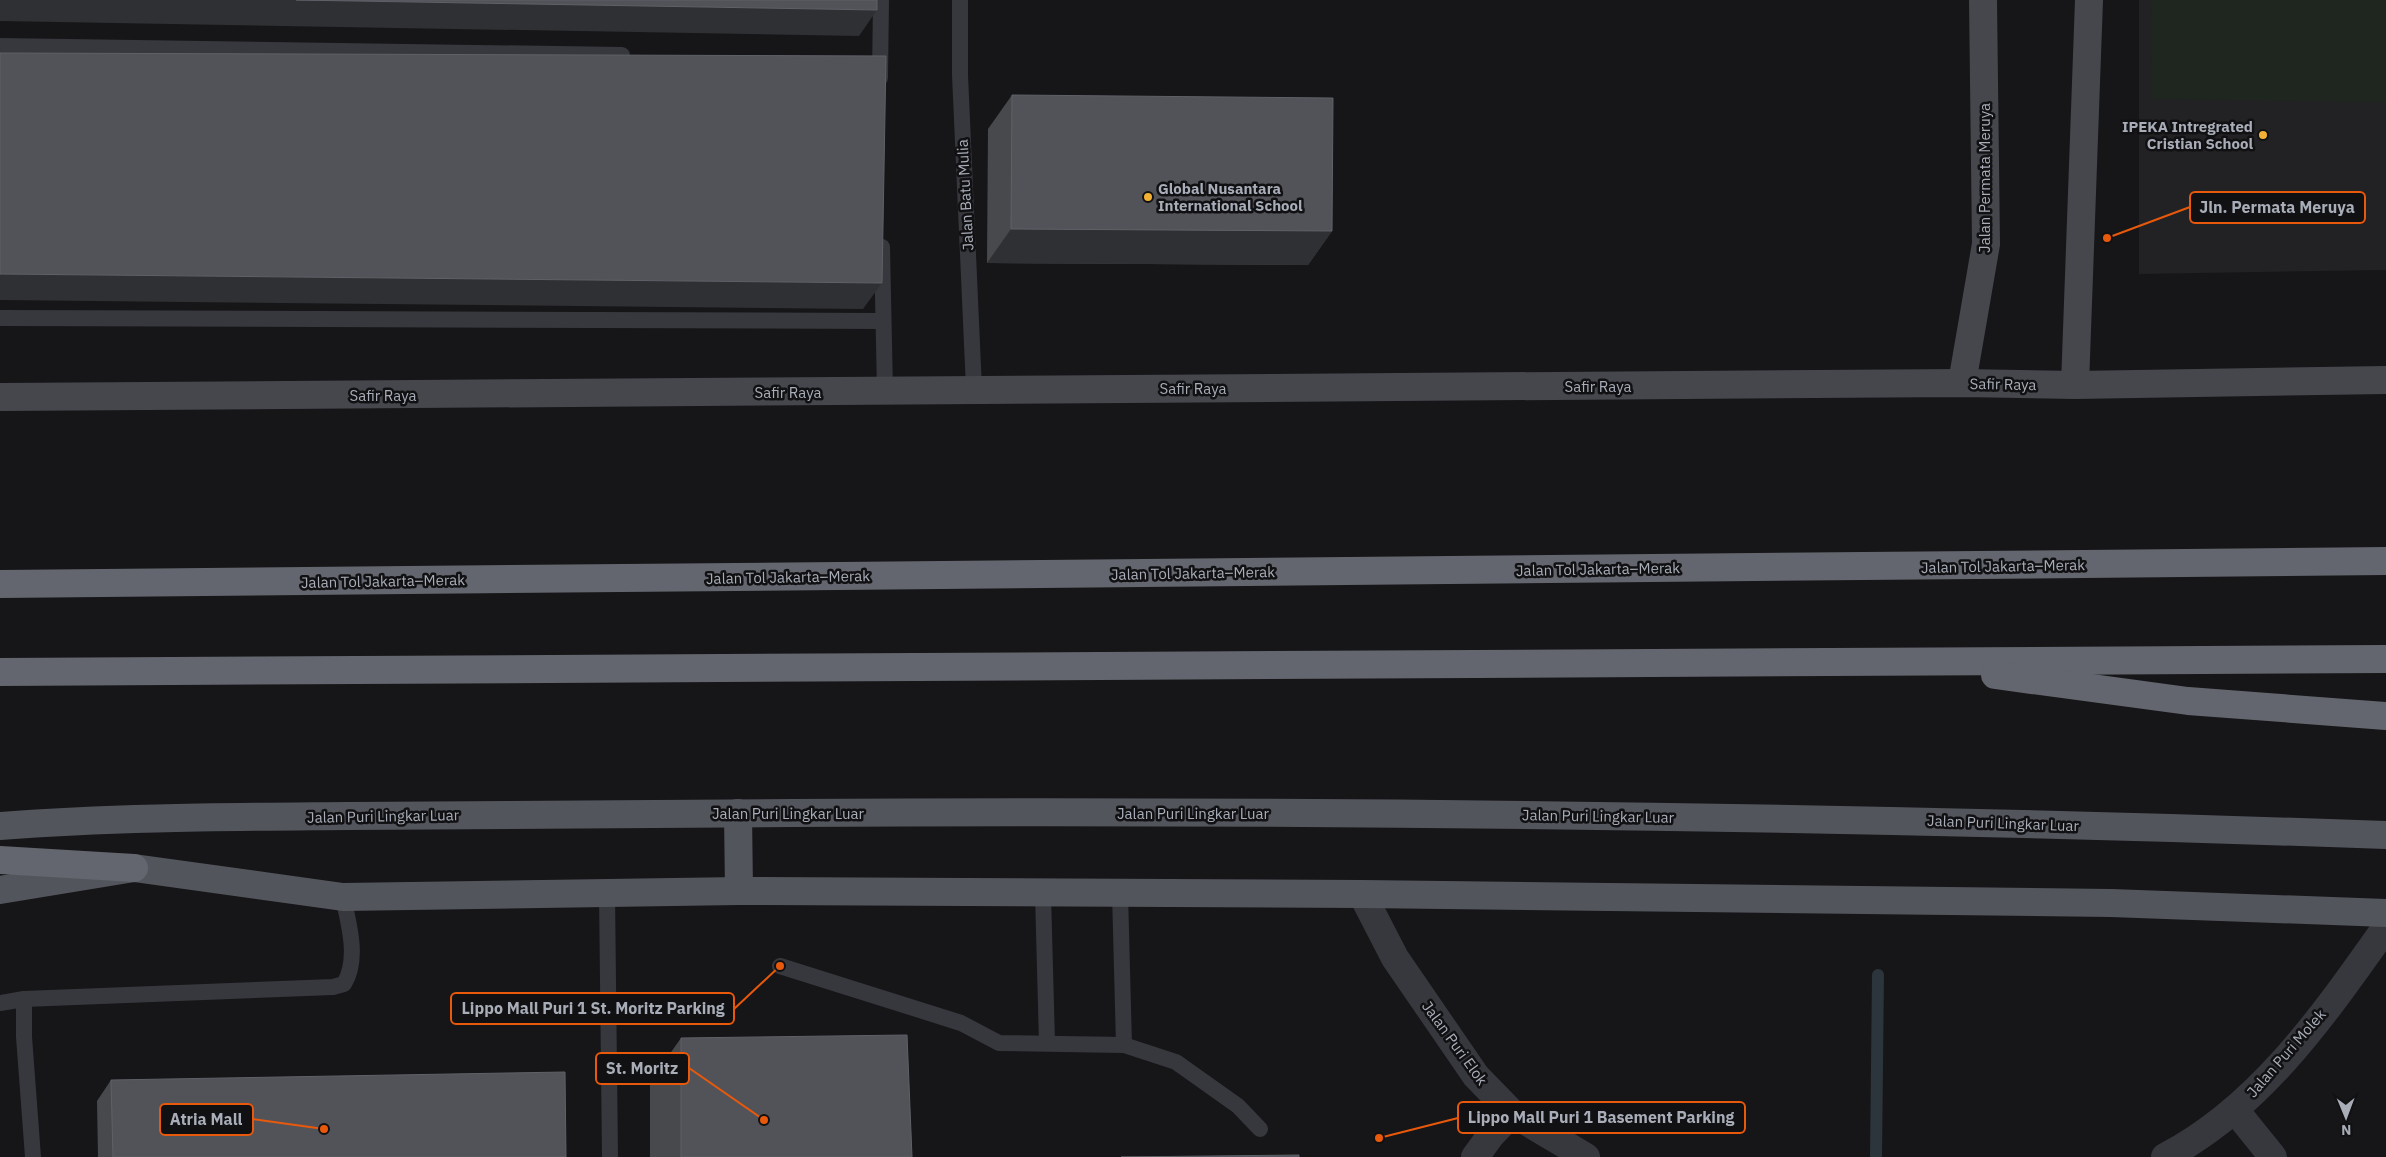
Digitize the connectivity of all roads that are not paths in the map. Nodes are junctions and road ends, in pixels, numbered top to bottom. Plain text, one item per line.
1 (881, 0) edge
2 (960, 0) edge
3 (1983, 0) edge
4 (2089, 0) edge
5 (0, 46) edge
6 (643, 55) edge
7 (860, 58) edge
8 (879, 59) junction
9 (880, 97) edge
10 (882, 232) edge
11 (0, 318) edge
12 (883, 322) junction
13 (2386, 380) edge
14 (1962, 384) junction
15 (2075, 385) junction
16 (974, 389) junction
17 (885, 391) junction
18 (0, 397) edge
19 (2386, 561) edge
20 (0, 584) edge
21 (2386, 659) edge
22 (1891, 661) junction
23 (0, 672) edge
24 (2386, 716) edge
25 (738, 813) junction
26 (0, 826) edge
27 (2386, 835) edge
28 (0, 860) edge
29 (134, 868) junction
30 (0, 890) edge
31 (739, 891) junction
32 (607, 893) junction
33 (1120, 893) junction
34 (1044, 894) junction
35 (1362, 894) junction
36 (343, 897) junction
37 (2386, 914) edge
38 (2386, 927) edge
39 (780, 966) dead end
40 (24, 999) junction
41 (0, 1003) edge
42 (1047, 1043) junction
43 (1124, 1045) junction
44 (2235, 1110) junction
45 (1512, 1113) junction
46 (1260, 1129) dead end
47 (33, 1157) edge
48 (610, 1157) edge
49 (1475, 1157) edge
50 (1586, 1157) edge
51 (2165, 1157) edge
52 (2273, 1157) edge

1 - 8 lane
2 - 16 lane, Jalan Batu Mulia
3 - 14 street, Jalan Permata Meruya
4 - 15 street
5 - 6 lane
7 - 8 lane
8 - 9 lane
10 - 12 lane
11 - 12 lane
12 - 17 lane
13 - 15 street, Safir Raya
14 - 15 street, Safir Raya
14 - 16 street, Safir Raya
16 - 17 street, Safir Raya
17 - 18 street, Safir Raya
19 - 20 highway, Jalan Tol Jakarta–Merak
21 - 22 highway
22 - 23 highway
22 - 24 highway
25 - 26 main road, Jalan Puri Lingkar Luar
25 - 27 main road, Jalan Puri Lingkar Luar
25 - 31 main road
28 - 29 highway
29 - 30 main road
29 - 36 main road
31 - 32 main road
31 - 34 main road
32 - 36 main road
32 - 48 lane
33 - 34 main road
33 - 35 main road
33 - 43 lane
34 - 42 lane
35 - 37 main road
35 - 45 street, Jalan Puri Elok
36 - 40 lane
38 - 44 street, Jalan Puri Molek
39 - 42 lane
40 - 41 lane
40 - 47 lane
42 - 43 lane
43 - 46 lane
44 - 51 street, Jalan Puri Molek
44 - 52 street
45 - 49 street
45 - 50 street, Jalan Puri Elok

